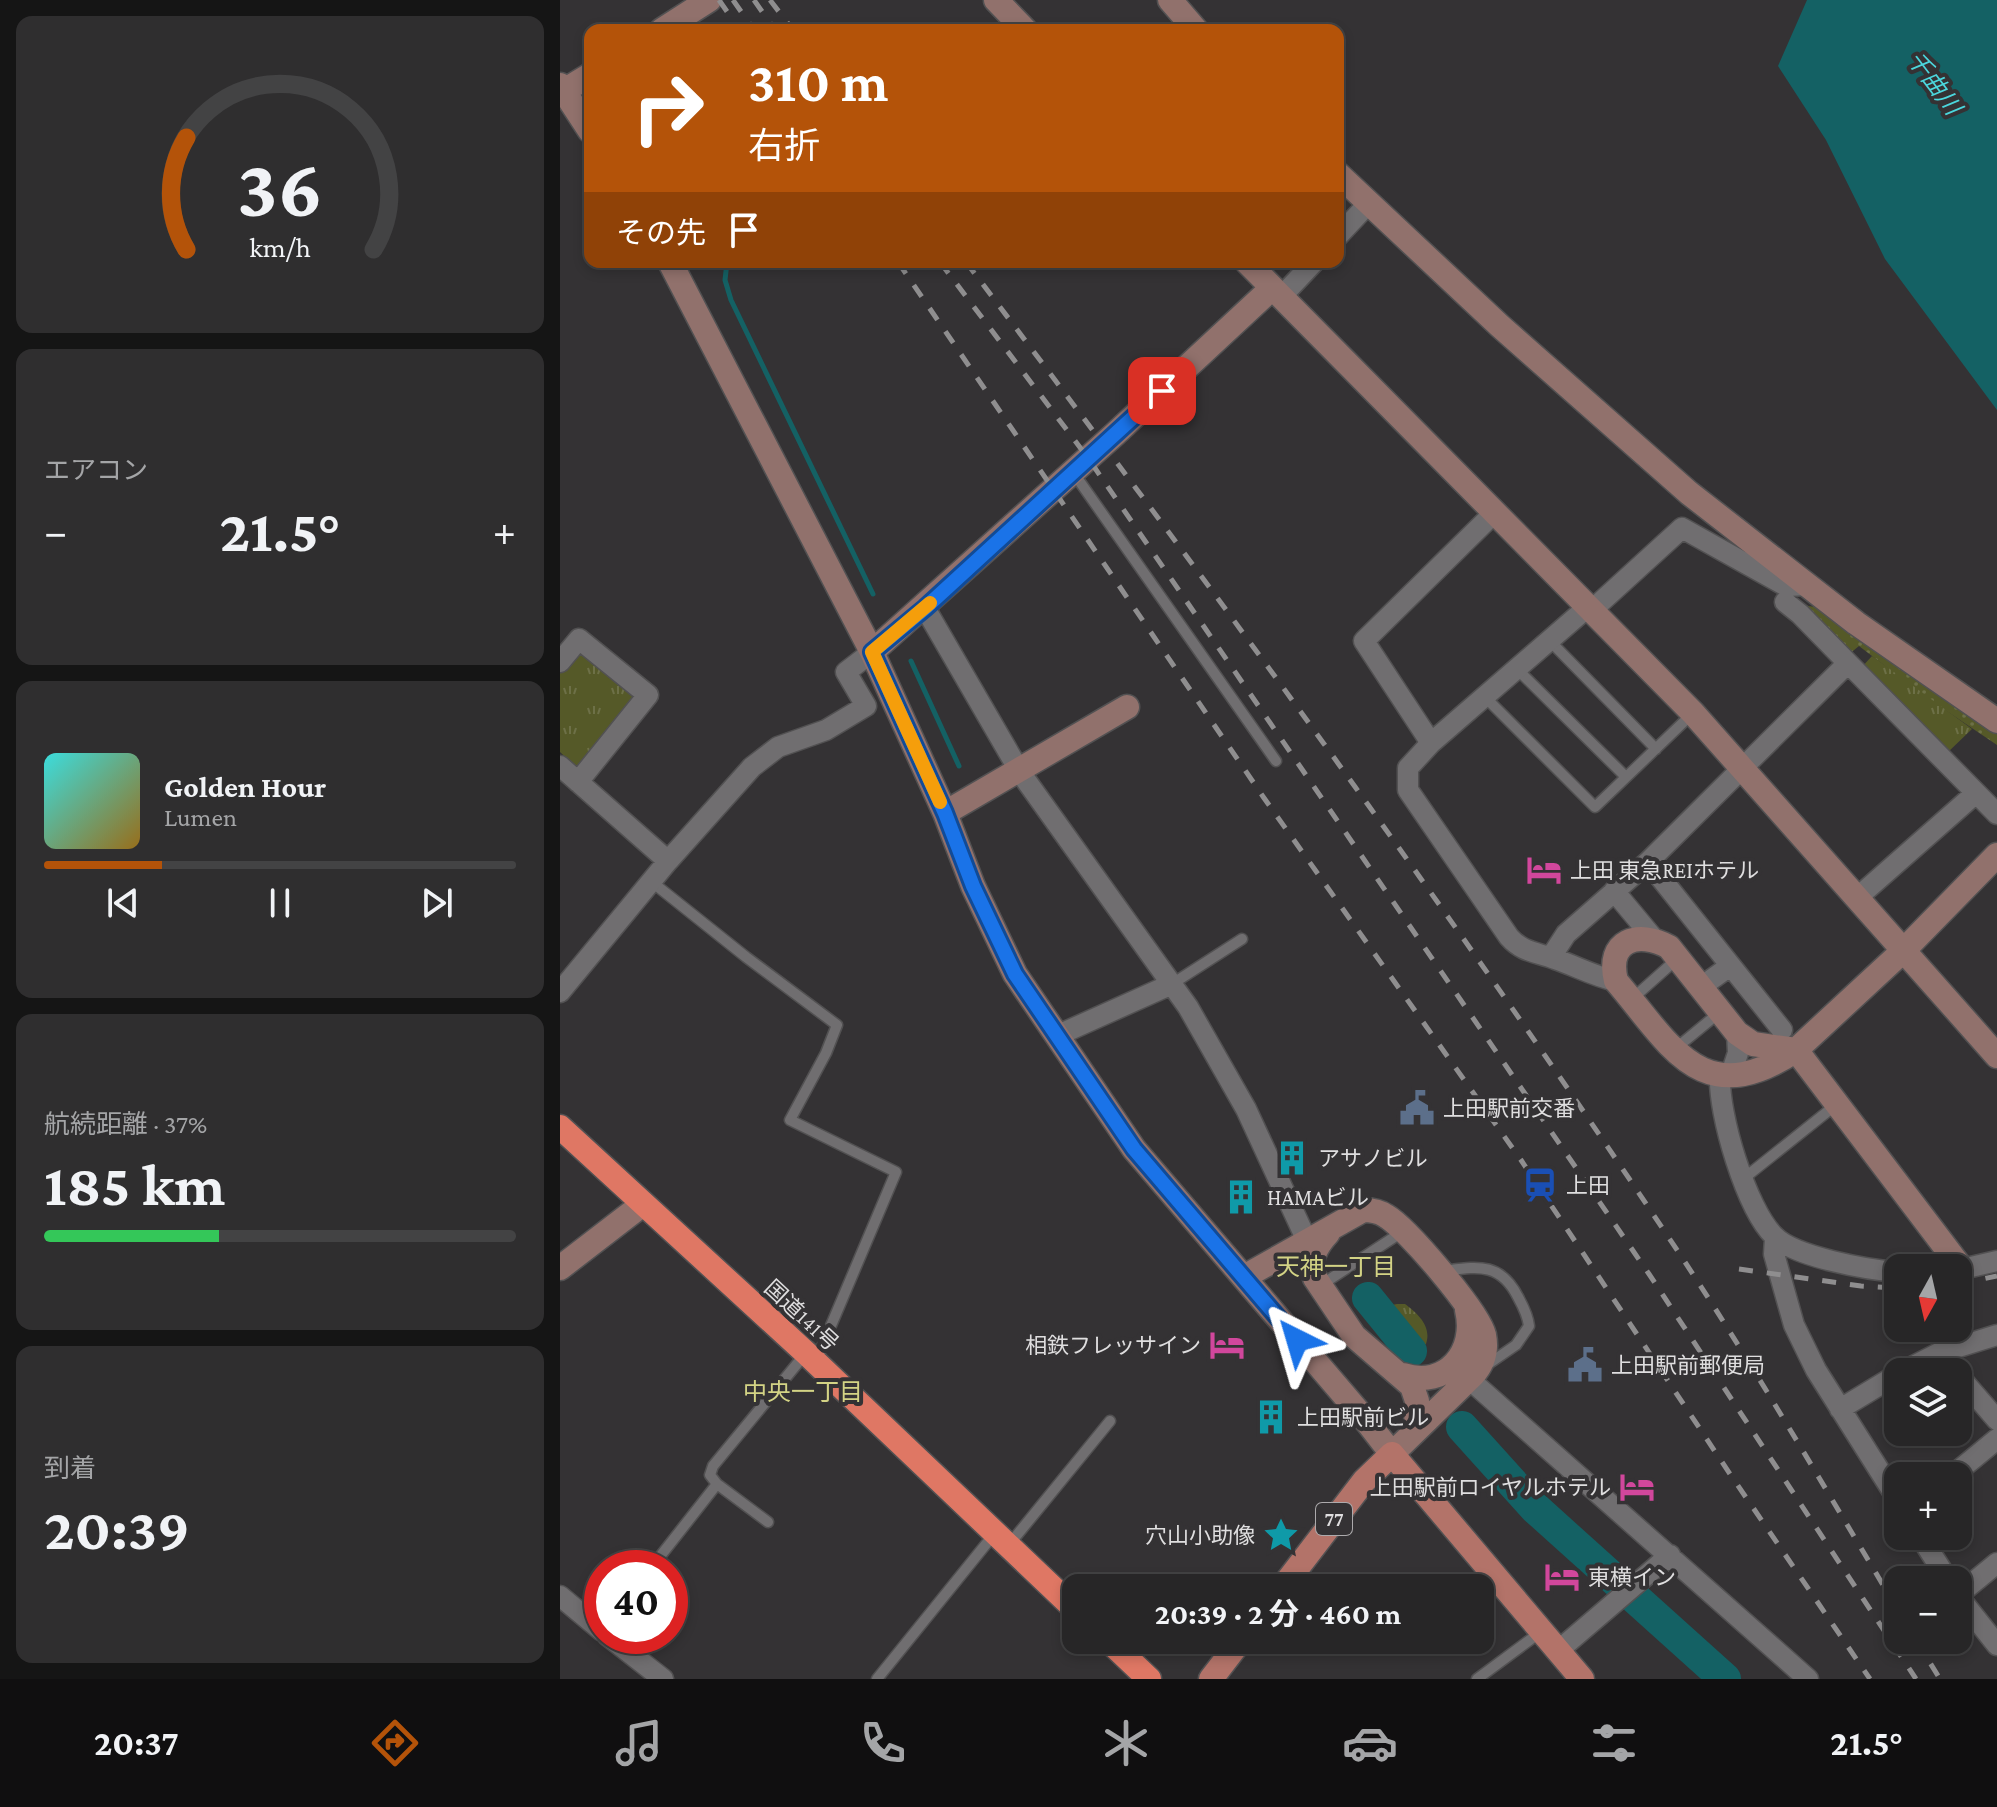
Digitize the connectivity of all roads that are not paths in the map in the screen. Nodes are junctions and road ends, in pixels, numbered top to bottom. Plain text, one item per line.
1 (709, 0) edge
2 (996, 0) edge
3 (1170, 0) edge
4 (671, 24) edge
5 (1019, 24) edge
6 (1191, 24) edge
7 (584, 78) edge
8 (561, 90) edge
9 (584, 123) edge
10 (1344, 180) edge
11 (1368, 204) junction
12 (1344, 230) edge
13 (673, 268) edge
14 (1253, 268) edge
15 (1307, 268) edge
16 (1277, 292) junction
17 (1073, 472) junction
18 (1495, 512) junction
19 (1809, 585) junction
20 (1785, 602) dead end
21 (925, 608) junction
22 (1590, 608) junction
23 (1549, 640) junction
24 (872, 652) junction
25 (560, 662) edge
26 (1848, 663) junction
27 (1516, 668) junction
28 (1484, 696) junction
29 (1132, 705) dead end
30 (1693, 713) junction
31 (1997, 721) edge
32 (1431, 743) junction
33 (1656, 749) junction
34 (1276, 761) dead end
35 (560, 766) edge
36 (1744, 767) junction
37 (1020, 772) junction
38 (1626, 777) junction
39 (578, 782) junction
40 (1976, 793) junction
41 (945, 813) junction
42 (1997, 814) edge
43 (1997, 855) edge
44 (668, 861) junction
45 (1648, 862) junction
46 (652, 882) junction
47 (1614, 891) junction
48 (1858, 897) junction
49 (1242, 939) dead end
50 (1654, 939) junction
51 (1904, 950) junction
52 (1551, 957) junction
53 (1678, 958) junction
54 (1730, 966) junction
55 (563, 983) edge
56 (1172, 984) junction
57 (1701, 987) junction
58 (1624, 990) junction
59 (1720, 1012) junction
60 (1737, 1033) junction
61 (1056, 1036) junction
62 (1789, 1040) junction
63 (1673, 1050) junction
64 (1997, 1056) edge
65 (1725, 1074) junction
66 (1838, 1103) junction
67 (560, 1127) edge
68 (1743, 1180) junction
69 (643, 1204) junction
70 (1330, 1231) junction
71 (1402, 1231) junction
72 (1775, 1238) junction
73 (1308, 1243) junction
74 (1949, 1254) edge
75 (1997, 1261) edge
76 (1268, 1262) junction
77 (1972, 1266) edge
78 (560, 1268) edge
79 (1884, 1269) edge
80 (1440, 1271) junction
81 (1244, 1277) junction
82 (1317, 1282) junction
83 (1464, 1300) junction
84 (1997, 1335) edge
85 (1939, 1353) junction
86 (811, 1358) junction
87 (1929, 1358) edge
88 (1943, 1358) edge
89 (1403, 1375) junction
90 (1473, 1375) junction
91 (1884, 1383) edge
92 (1972, 1391) edge
93 (1417, 1396) junction
94 (1444, 1402) junction
95 (1840, 1409) junction
96 (1997, 1420) edge
97 (1110, 1421) dead end
98 (1416, 1428) junction
99 (1997, 1439) edge
100 (1392, 1454) junction
101 (1969, 1462) edge
102 (1884, 1478) edge
103 (717, 1484) junction
104 (768, 1522) dead end
105 (1002, 1540) junction
106 (665, 1550) edge
107 (1670, 1555) junction
108 (1997, 1563) edge
109 (1293, 1574) edge
110 (1972, 1584) edge
111 (560, 1596) edge
112 (1062, 1597) edge
113 (1972, 1613) edge
114 (584, 1615) edge
115 (1542, 1631) junction
116 (1997, 1645) edge
117 (1559, 1650) junction
118 (631, 1654) edge
119 (1123, 1654) edge
120 (1230, 1654) edge
121 (663, 1679) edge
122 (877, 1679) edge
123 (1149, 1679) edge
124 (1211, 1679) edge
125 (1477, 1679) edge
126 (1582, 1679) edge
127 (1808, 1679) edge

1 - 4 street
2 - 5 street
3 - 6 street
7 - 8 street
8 - 9 street
10 - 11 street
11 - 12 street
11 - 19 street
13 - 24 street
14 - 16 street
15 - 16 street
16 - 17 street
16 - 18 street
17 - 21 street
17 - 34 lane
18 - 22 street
18 - 32 street
19 - 22 street
19 - 31 street
20 - 26 street
21 - 24 street
21 - 37 street
22 - 23 street
22 - 30 street
23 - 27 street
23 - 33 lane
24 - 41 street
24 - 44 street
25 - 39 street
26 - 36 street
26 - 40 street
27 - 28 street
27 - 38 lane
28 - 32 street
28 - 38 lane
29 - 37 street
30 - 33 lane
30 - 36 street
32 - 52 street
33 - 38 lane
35 - 39 street
36 - 45 street
36 - 48 street
37 - 41 street
37 - 56 street
39 - 44 street
40 - 42 street
40 - 48 street
41 - 61 street
43 - 51 street
44 - 46 street
45 - 47 street
45 - 54 street
46 - 55 street
46 - 86 lane
47 - 50 street
47 - 52 street
48 - 51 street
49 - 56 lane
50 - 53 street
50 - 58 street
51 - 62 street
51 - 64 street
52 - 58 street
53 - 57 street
53 - 58 lane
54 - 57 street
54 - 62 street
56 - 61 street
56 - 73 street
57 - 59 street
58 - 63 street
59 - 60 street
59 - 63 lane
60 - 62 street
60 - 65 street
61 - 81 street
62 - 65 street
62 - 66 street
63 - 65 street
65 - 68 street
66 - 68 lane
66 - 74 street
67 - 69 highway, 国道141号
68 - 72 street
69 - 78 street
69 - 86 highway, 国道141号
70 - 71 street
70 - 73 street
70 - 82 street
71 - 80 street
71 - 82 lane
72 - 79 street
72 - 95 street
73 - 76 street
75 - 77 street
76 - 81 street
76 - 82 street
80 - 83 street
80 - 90 lane
81 - 100 street
82 - 89 street
83 - 89 street
83 - 90 street
84 - 85 street
85 - 87 street
85 - 88 street
86 - 103 lane
86 - 105 highway, 国道141号
89 - 93 street
90 - 94 street
90 - 107 street
91 - 95 street
92 - 96 street
93 - 94 street
93 - 98 street
94 - 98 street
95 - 102 street
97 - 105 lane
98 - 100 street
99 - 101 street
100 - 109 main road, 77
100 - 115 main road
103 - 104 lane
103 - 106 lane
105 - 112 highway, 国道141号
105 - 122 lane
107 - 117 street
107 - 127 street
108 - 110 street
111 - 114 street
113 - 116 street
115 - 117 main road
115 - 125 lane
117 - 126 main road
118 - 121 street
119 - 123 highway
120 - 124 main road

